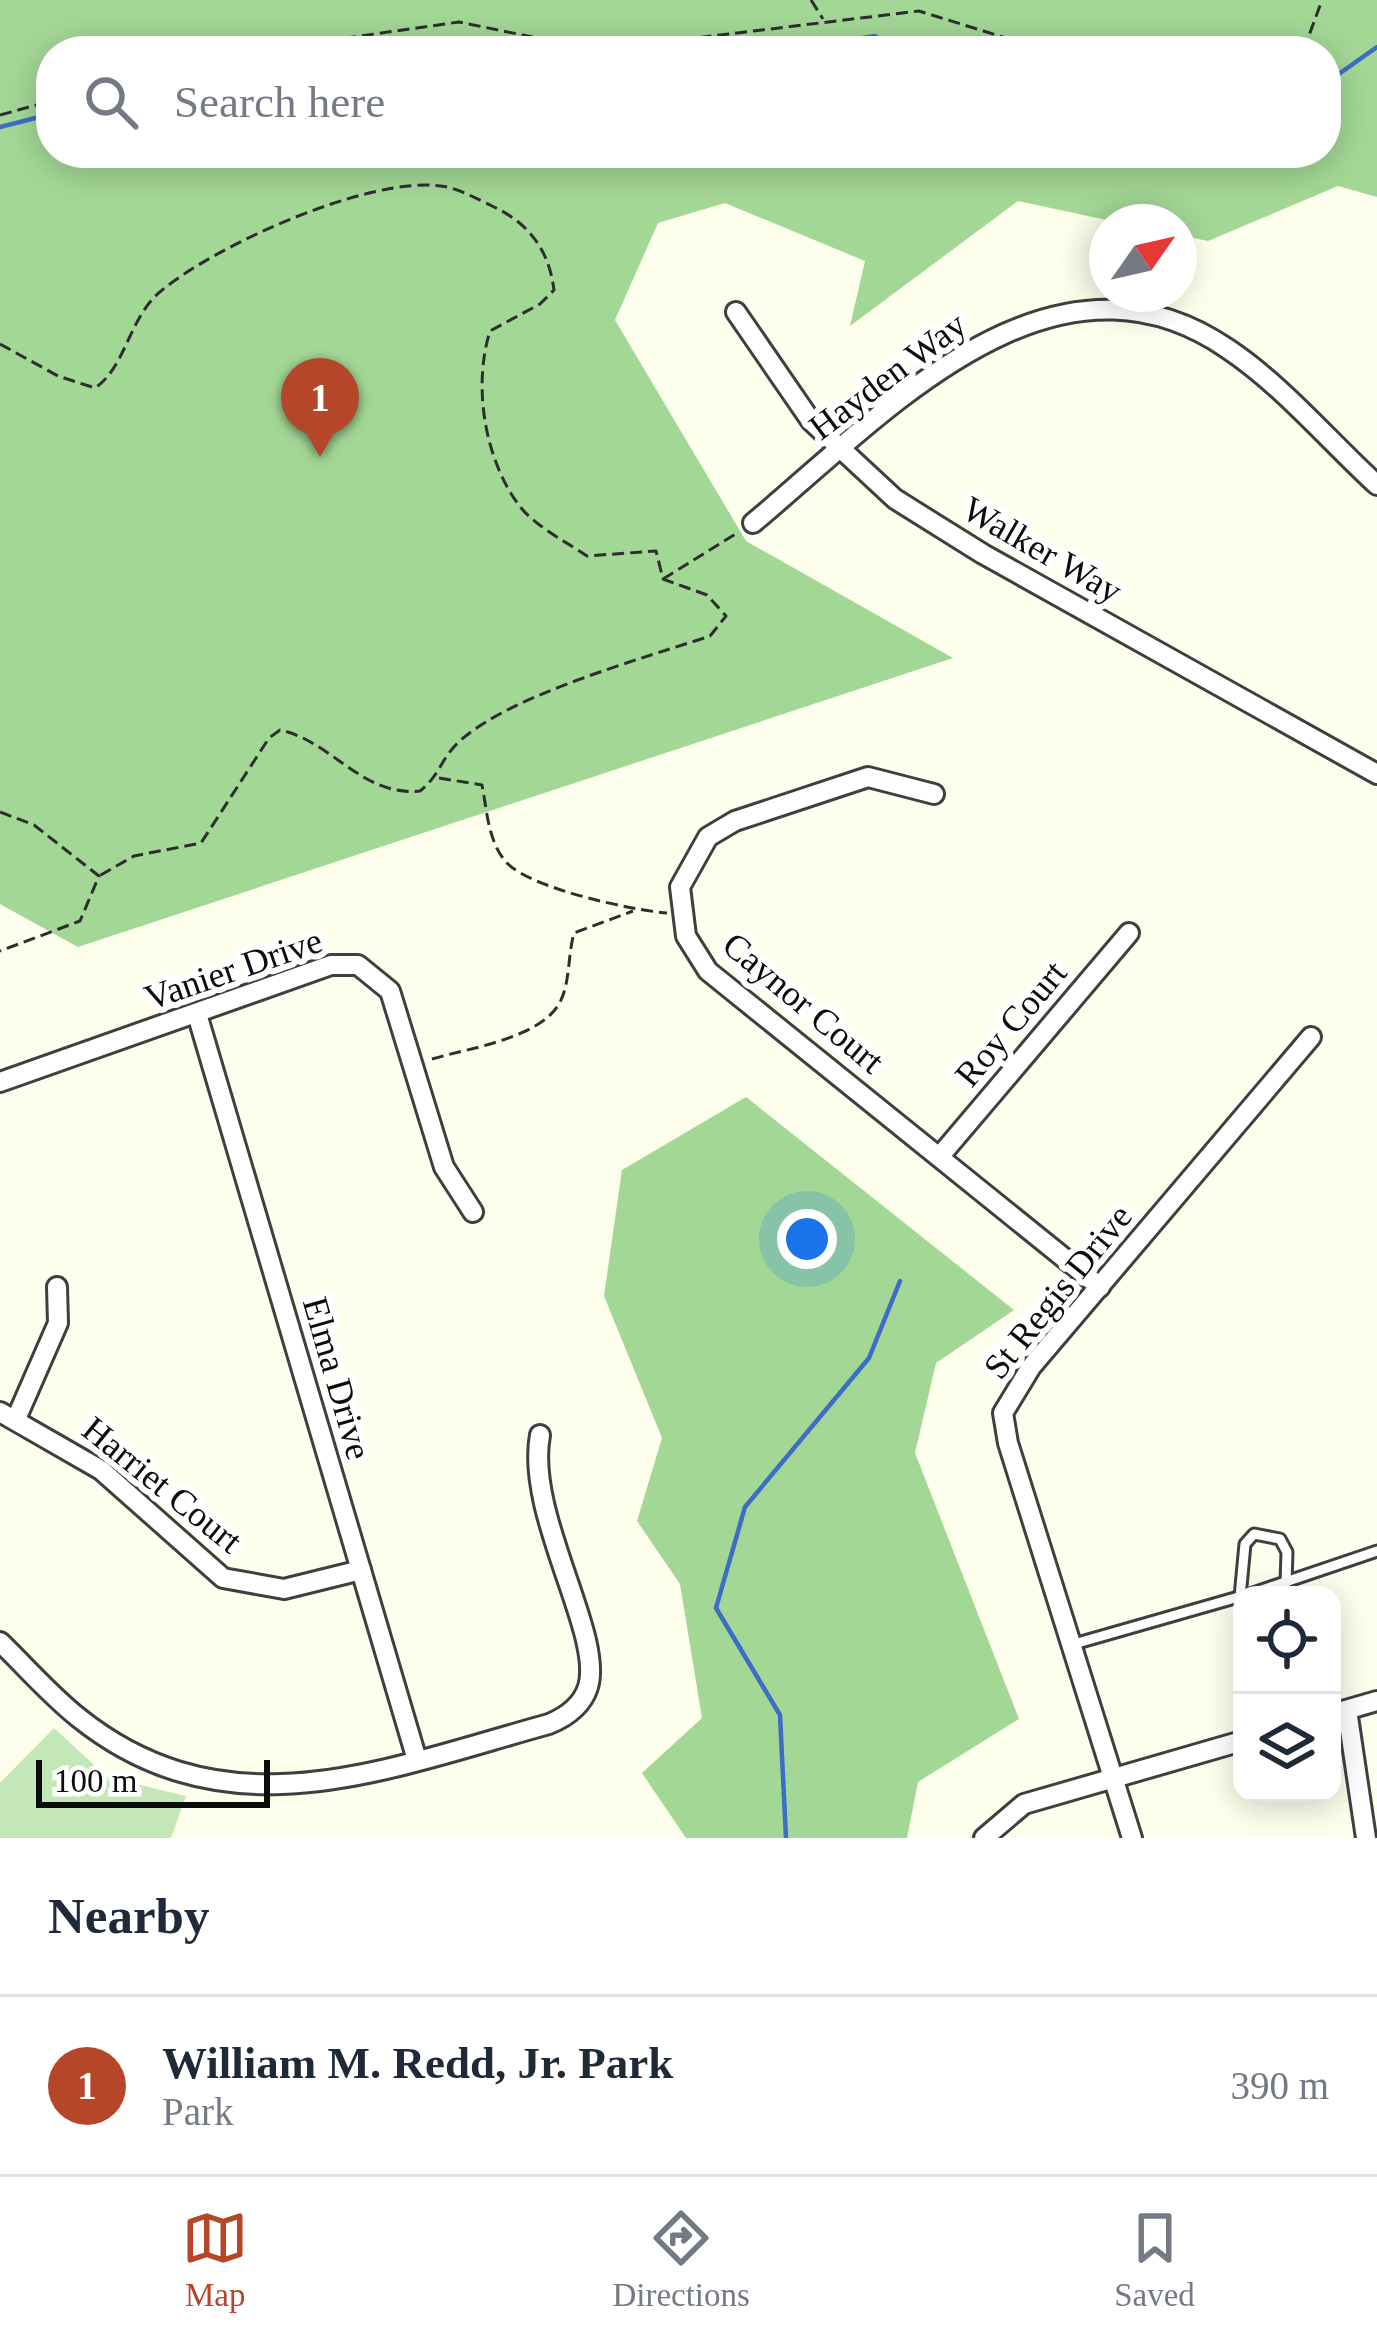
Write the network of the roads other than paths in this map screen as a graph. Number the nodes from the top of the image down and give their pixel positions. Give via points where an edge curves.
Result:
1 (736, 312) dead end
2 (839, 452) junction
3 (1377, 485) edge
4 (753, 523) road end
5 (1377, 774) edge
6 (934, 794) dead end
7 (1130, 933) dead end
8 (197, 1014) junction
9 (1311, 1037) dead end
10 (0, 1082) edge
11 (940, 1156) junction
12 (472, 1212) dead end
13 (57, 1287) dead end
14 (1100, 1287) junction
15 (8, 1415) edge
16 (540, 1435) dead end
17 (1377, 1551) edge
18 (361, 1570) junction
19 (1286, 1583) junction
20 (1243, 1586) edge
21 (1276, 1586) edge
22 (1233, 1599) edge
23 (0, 1642) edge
24 (1074, 1644) junction
25 (1377, 1701) edge
26 (1341, 1711) edge
27 (1341, 1721) edge
28 (1233, 1744) edge
29 (417, 1760) junction
30 (1114, 1780) junction
31 (984, 1838) edge
32 (1132, 1838) edge
33 (1366, 1838) edge

1 - 2 street, Walker Way
2 - 3 street, Hayden Way via 992,336 1027,320 1103,311 1148,316 1228,349
2 - 4 street, Hayden Way
2 - 5 street, Walker Way via 983,554
6 - 11 street, Caynor Court via 868,777 734,821 708,837 680,887 694,954 708,970
7 - 11 street, Roy Court
8 - 10 street, Vanier Drive
8 - 12 street, Vanier Drive via 331,965 358,965 390,992 444,1167
8 - 18 street, Elma Drive
9 - 14 street, St Regis Drive
11 - 14 street, Caynor Court
13 - 15 street via 58,1323
14 - 24 street, St Regis Drive via 1030,1367 1003,1413
15 - 18 street, Harriet Court via 101,1470 224,1577 284,1588
16 - 29 street via 536,1483 589,1660 588,1686 559,1720
17 - 19 lane
18 - 29 street, Elma Drive
19 - 20 lane via 1280,1539 1254,1534 1245,1544
19 - 21 lane
22 - 24 lane
23 - 29 street via 98,1732 187,1773 315,1786
24 - 30 street, St Regis Drive
25 - 26 street
27 - 33 street
28 - 30 street
30 - 31 street via 1024,1804
30 - 32 street, St Regis Drive

